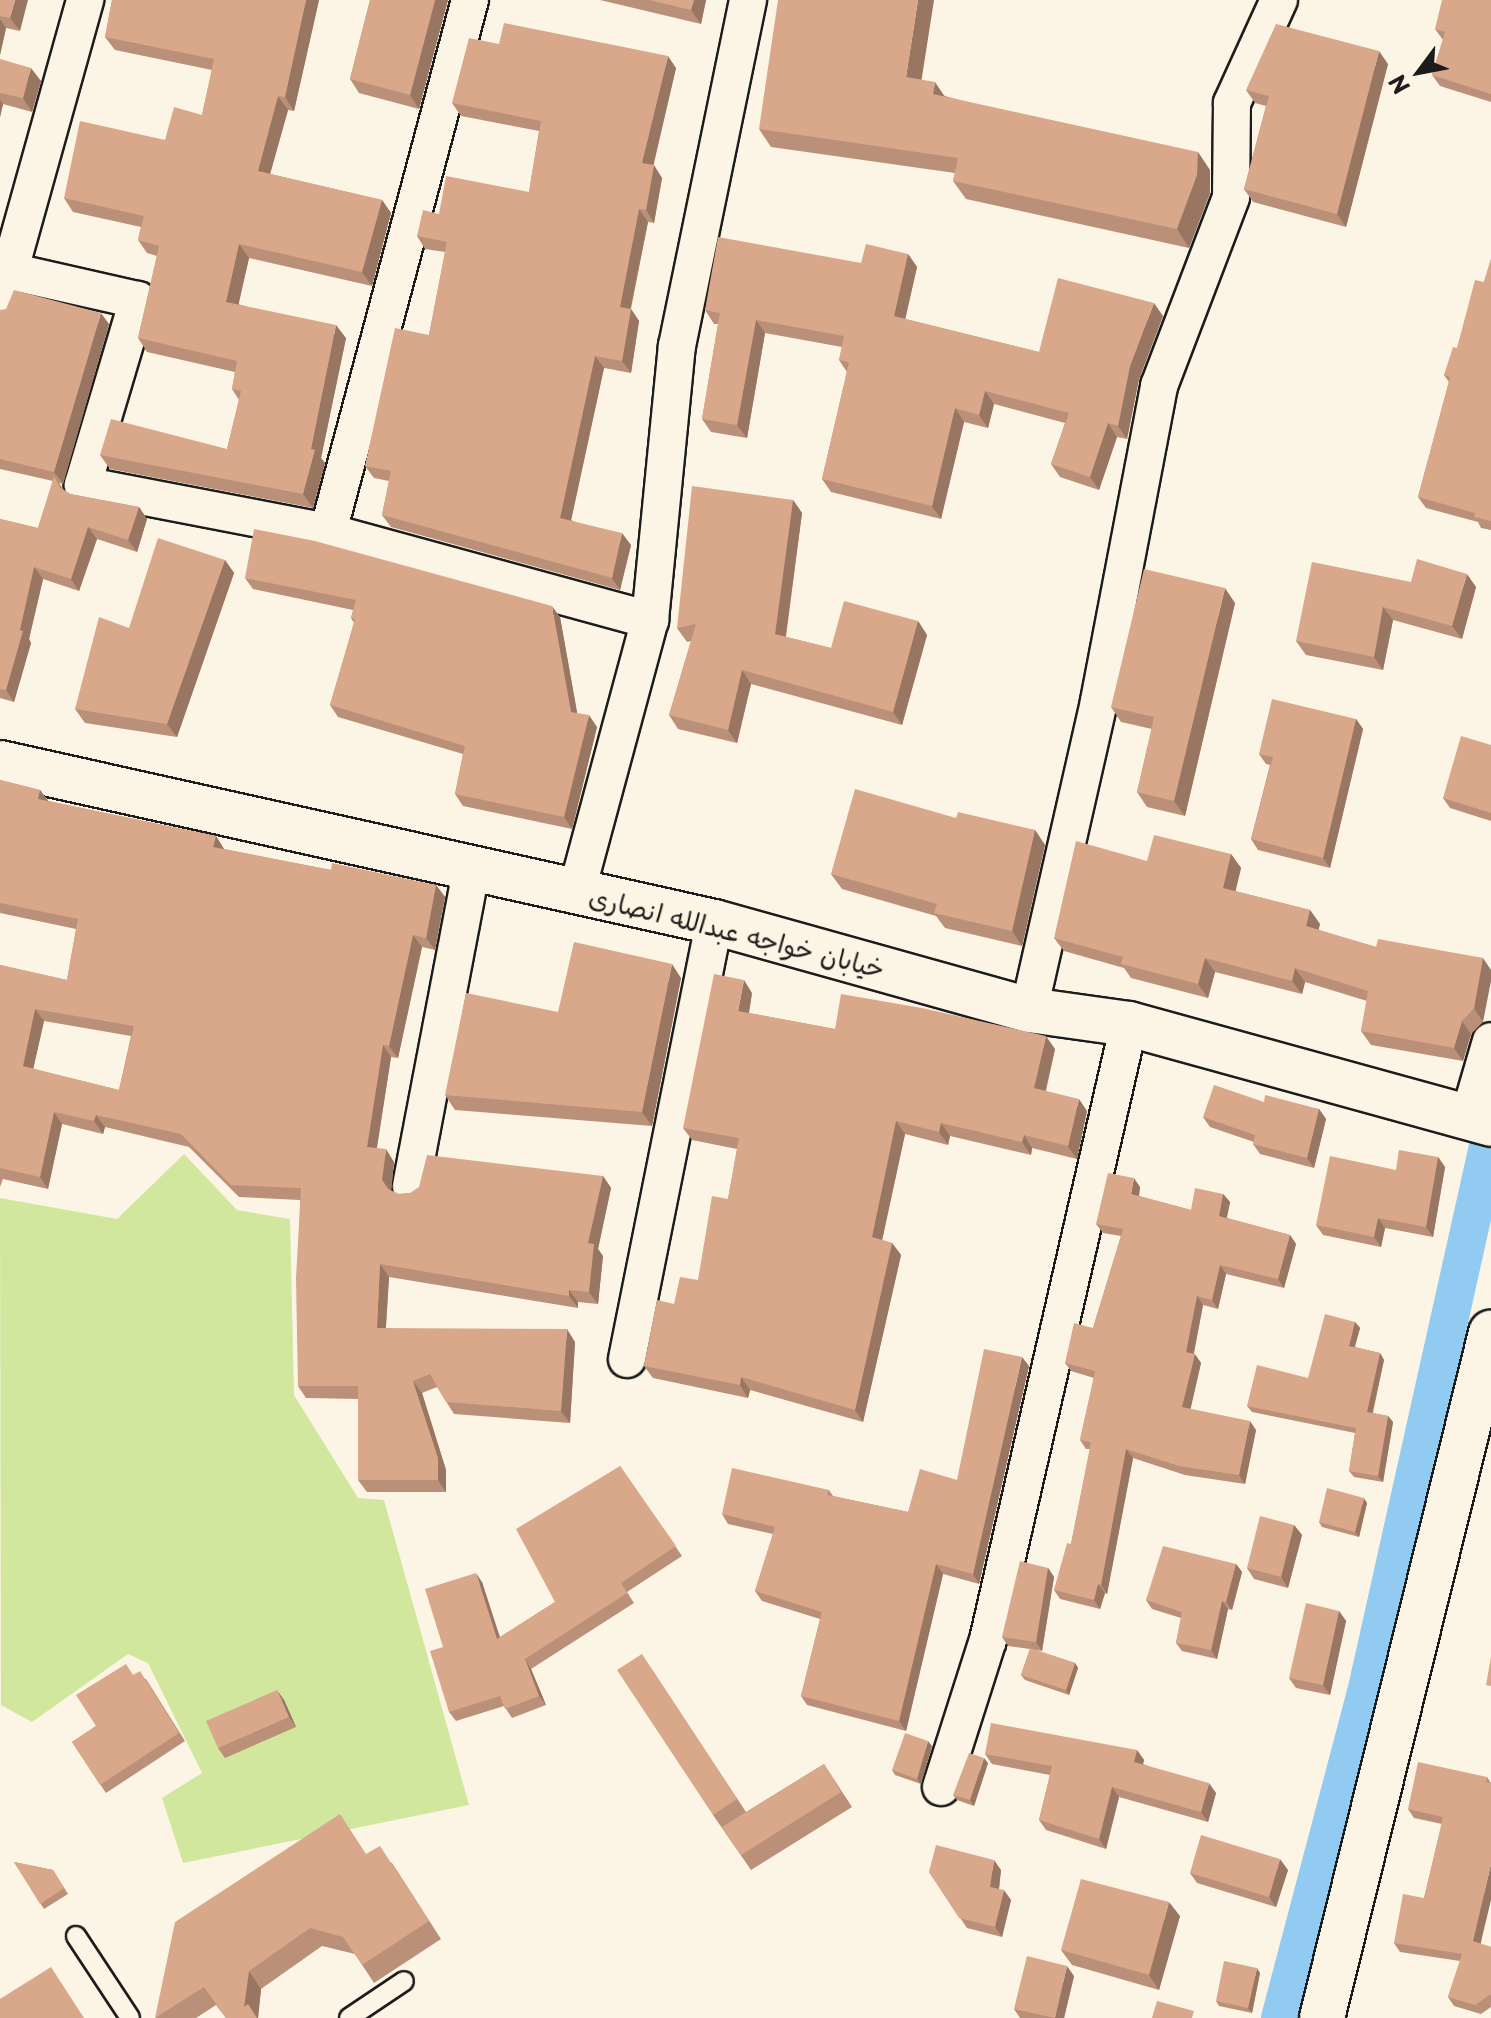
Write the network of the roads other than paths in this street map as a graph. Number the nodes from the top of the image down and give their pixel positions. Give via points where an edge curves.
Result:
1 (85, 0) edge
2 (470, 0) edge
3 (748, 0) edge
4 (1279, 0) edge
5 (3, 281) edge
6 (328, 532) junction
7 (650, 620) junction
8 (0, 763) edge
9 (472, 866) junction
10 (577, 890) junction
11 (714, 922) junction
12 (1029, 1010) junction
13 (1129, 1024) junction
14 (1491, 1041) edge
15 (1480, 1122) edge
16 (411, 1186) dead end
17 (1491, 1333) edge
18 (627, 1359) dead end
19 (941, 1787) dead end
20 (76, 1936) dead end
21 (404, 1981) dead end
22 (130, 2018) edge
23 (349, 2018) edge
24 (1322, 2018) edge

1 - 5 street
2 - 6 street
3 - 7 street via 677,346
4 - 12 street via 1232,103 1231,197 1159,386 1099,701
5 - 6 street via 138,300 83,485
6 - 7 street
7 - 10 street
8 - 9 street, خیابان خواجه عبدالله انصاری
9 - 10 street, خیابان خواجه عبدالله انصاری
9 - 16 street
10 - 11 street, خیابان خواجه عبدالله انصاری
11 - 12 street, خیابان خواجه عبدالله انصاری
11 - 18 street
12 - 13 street, خیابان خواجه عبدالله انصاری
13 - 15 street, خیابان خواجه عبدالله انصاری
13 - 19 street via 988,1640
14 - 15 street
17 - 24 street
20 - 22 lane
21 - 23 lane

